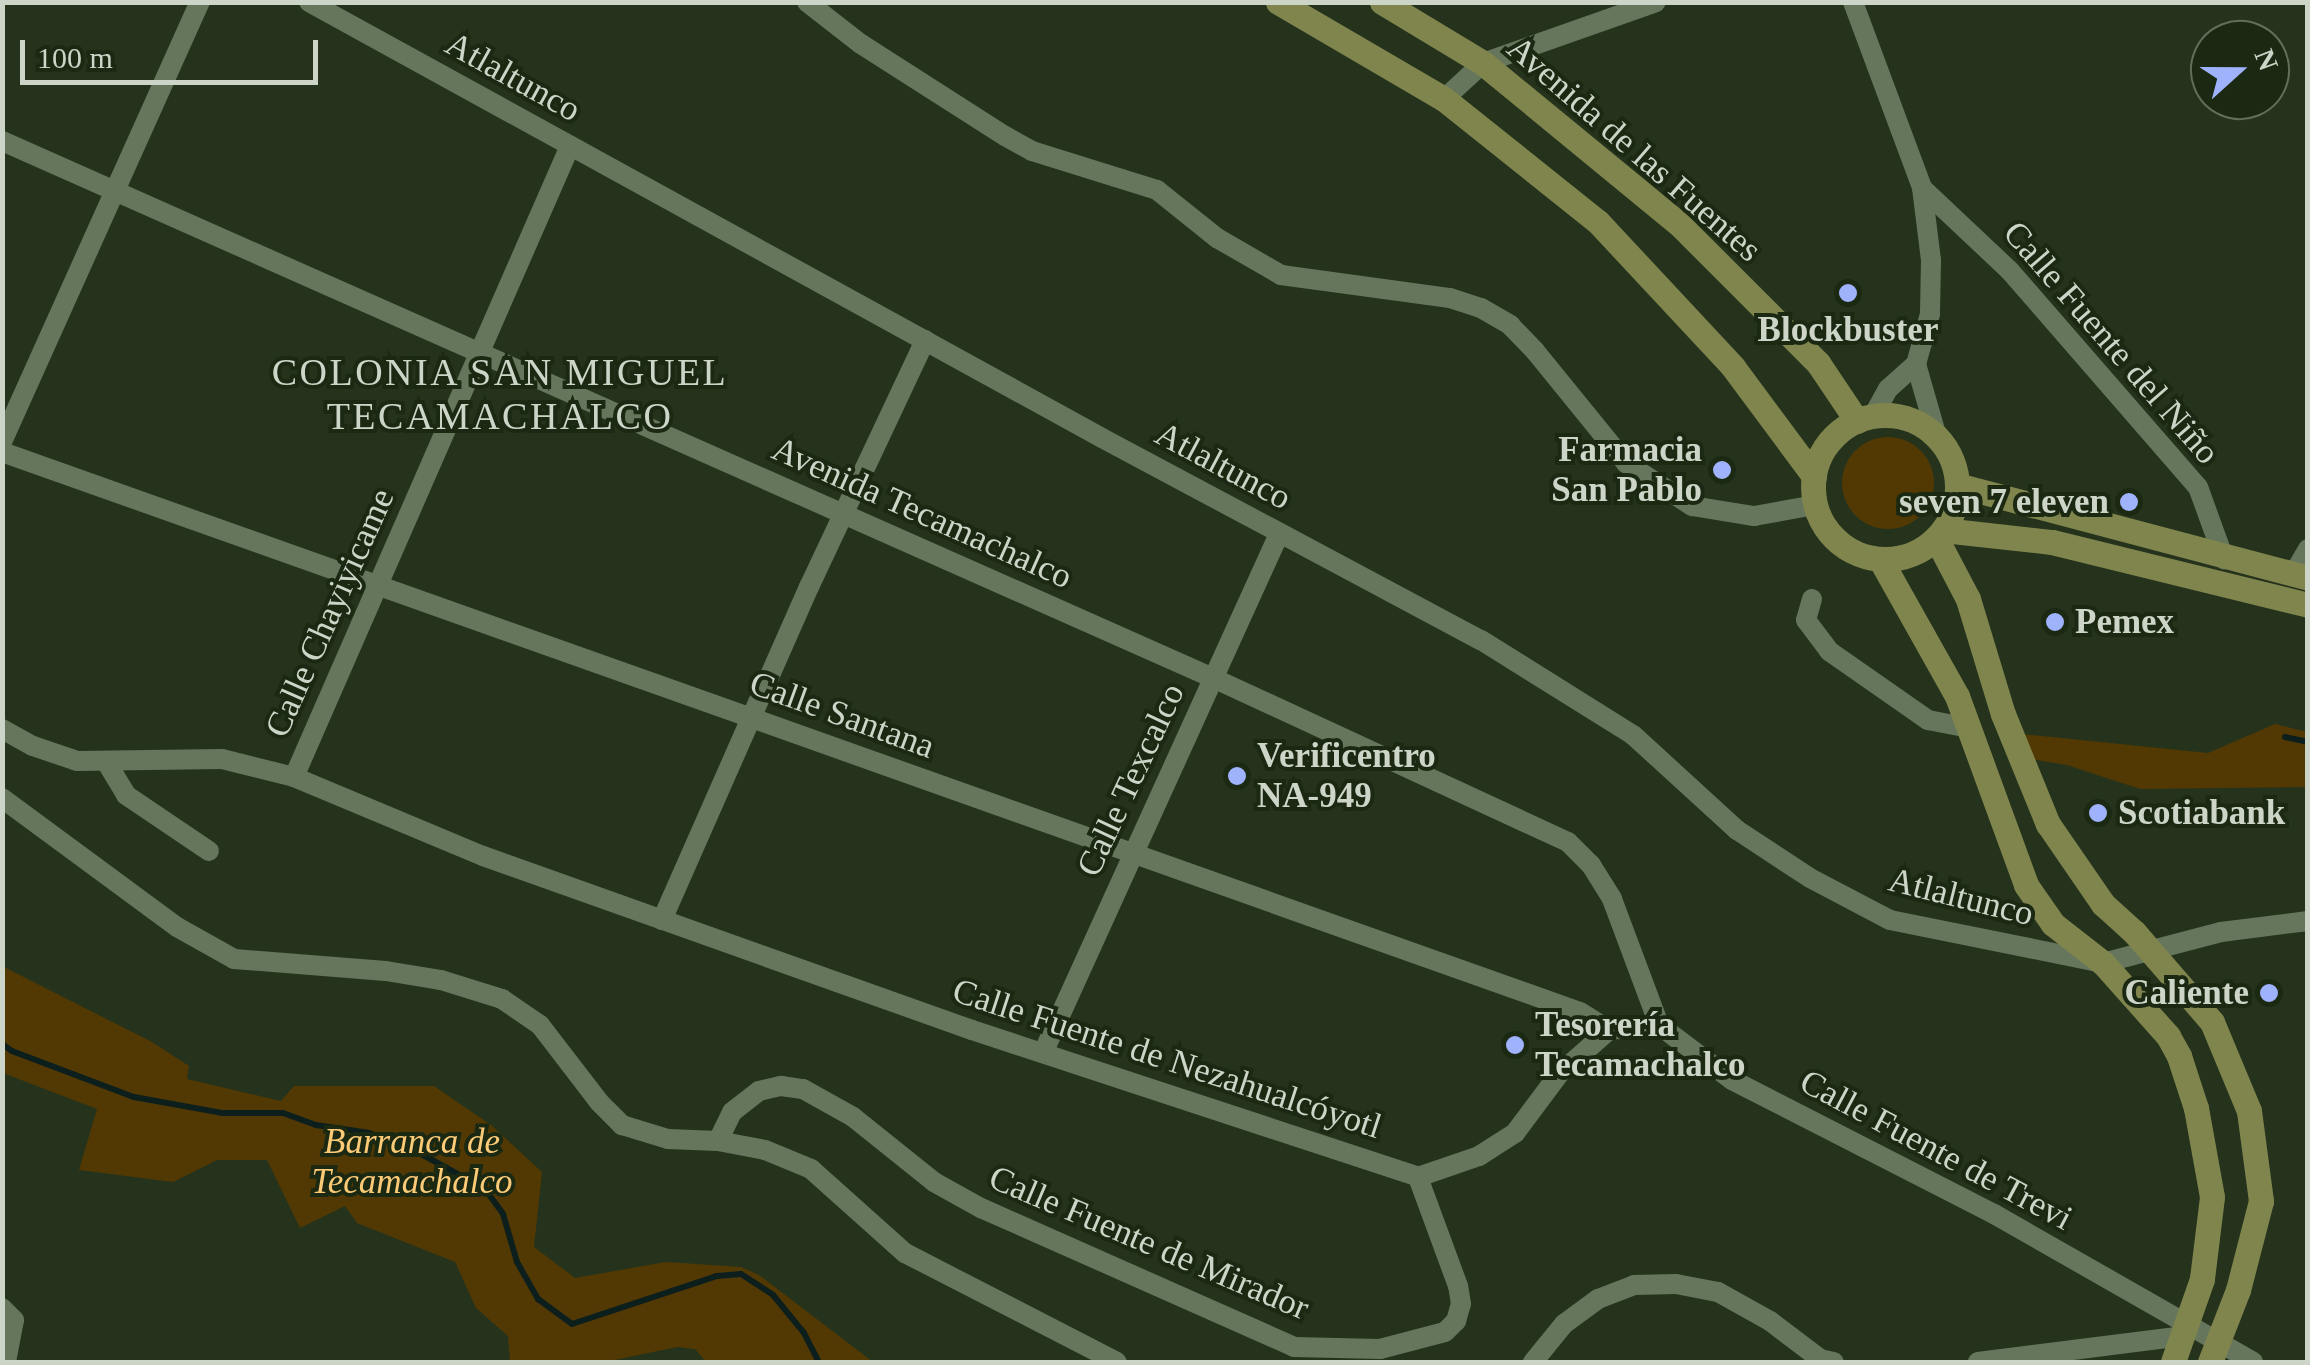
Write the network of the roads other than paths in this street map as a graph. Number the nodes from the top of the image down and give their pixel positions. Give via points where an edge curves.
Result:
1 (200, 2) edge
2 (309, 2) edge
3 (807, 2) edge
4 (1278, 2) edge
5 (1382, 2) edge
6 (1656, 2) edge
7 (1853, 2) edge
8 (1483, 63) junction
9 (1444, 100) junction
10 (2, 141) edge
11 (570, 146) junction
12 (1922, 188) junction
13 (114, 192) junction
14 (925, 340) junction
15 (479, 354) junction
16 (1916, 364) junction
17 (1865, 418) junction
18 (1937, 438) junction
19 (2, 442) edge
20 (2, 452) edge
21 (1814, 476) junction
22 (1957, 486) junction
23 (1815, 505) junction
24 (842, 513) junction
25 (1279, 534) junction
26 (1940, 534) junction
27 (2308, 549) edge
28 (1880, 559) junction
29 (2224, 559) junction
30 (2300, 577) edge
31 (379, 586) junction
32 (1812, 599) dead end
33 (2308, 604) edge
34 (1213, 678) junction
35 (753, 718) junction
36 (1968, 728) junction
37 (2, 730) edge
38 (107, 763) junction
39 (294, 777) junction
40 (2, 798) edge
41 (209, 851) dead end
42 (1133, 852) junction
43 (662, 920) junction
44 (2308, 922) edge
45 (2153, 953) junction
46 (2103, 963) junction
47 (2138, 1003) junction
48 (1658, 1025) junction
49 (1609, 1030) junction
50 (1043, 1053) junction
51 (718, 1141) junction
52 (1418, 1177) junction
53 (2, 1308) edge
54 (2176, 1349) edge
55 (2213, 1353) edge
56 (6, 1362) edge
57 (1117, 1362) edge
58 (1532, 1362) edge
59 (1834, 1362) edge
60 (1978, 1362) edge
61 (2253, 1362) edge

1 - 13 street
2 - 11 street, Atlaltunco
3 - 23 street via 1005,136 1032,151 1156,190 1217,238 1281,275 1482,308 1535,350 1626,463 1692,506 1754,516
4 - 9 main road
5 - 8 main road, Avenida de las Fuentes
6 - 8 street
7 - 12 street
8 - 9 street
8 - 17 main road, Avenida de las Fuentes via 1679,224
9 - 21 main road via 1598,222 1733,367
10 - 13 street, Avenida Tecamachalco
11 - 14 street, Atlaltunco
11 - 15 street, Calle Chayiyicame
12 - 16 street via 1930,314
12 - 29 street, Calle Fuente del Niño via 2010,271 2198,487
13 - 15 street, Avenida Tecamachalco
13 - 19 street
14 - 24 street
14 - 25 street, Atlaltunco
15 - 24 street, Avenida Tecamachalco
15 - 31 street, Calle Chayiyicame
16 - 17 street
16 - 18 street
17 - 18 main road via 1896,416
17 - 21 main road via 1824,448
18 - 22 main road
20 - 31 street, Calle Santana
21 - 23 main road
22 - 26 main road
22 - 29 main road
23 - 28 main road via 1846,548
24 - 34 street, Avenida Tecamachalco
24 - 35 street
25 - 34 street, Calle Texcalco
25 - 46 street, Atlaltunco via 1481,640 1633,735 1737,830 1890,920
26 - 28 main road via 1910,555
26 - 33 main road via 2052,542
26 - 45 main road via 2048,824 2103,904
27 - 30 street
28 - 36 main road
29 - 30 main road
31 - 35 street, Calle Santana
31 - 39 street, Calle Chayiyicame
32 - 36 street via 1806,620 1830,650 1928,720
34 - 42 street, Calle Texcalco
34 - 48 street, Avenida Tecamachalco via 1568,842 1612,898
35 - 42 street, Calle Santana
35 - 43 street
36 - 46 main road via 2026,885 2053,924
37 - 38 street via 60,757
38 - 39 street via 222,759
38 - 41 street via 126,796
39 - 43 street, Calle Fuente de Nezahualcóyotl via 483,856
40 - 51 street via 176,927 234,960 386,971 502,999 540,1025 622,1124 668,1139
42 - 49 street, Calle Santana via 1580,1012
42 - 50 street, Calle Texcalco
43 - 50 street, Calle Fuente de Nezahualcóyotl
44 - 45 street via 2221,932
45 - 46 street
45 - 47 main road
45 - 55 main road via 2212,1022 2249,1111 2261,1201
46 - 47 main road
47 - 54 main road via 2179,1056 2212,1197 2202,1279
48 - 49 street
48 - 54 street, Calle Fuente de Trevi via 1732,1080 1994,1214
49 - 52 street via 1559,1074 1515,1133 1479,1156
50 - 52 street, Calle Fuente de Nezahualcóyotl
51 - 52 street, Calle Fuente de Mirador via 732,1112 759,1091 804,1089 981,1208 1294,1347 1380,1349 1445,1332 1456,1321 1458,1286
51 - 57 street via 811,1169 905,1253
53 - 56 street via 14,1320
54 - 55 street, Calle Fuente de Trevi
54 - 60 street
55 - 61 street, Calle Fuente de Trevi
58 - 59 street via 1564,1324 1598,1298 1634,1285 1676,1284 1718,1292

